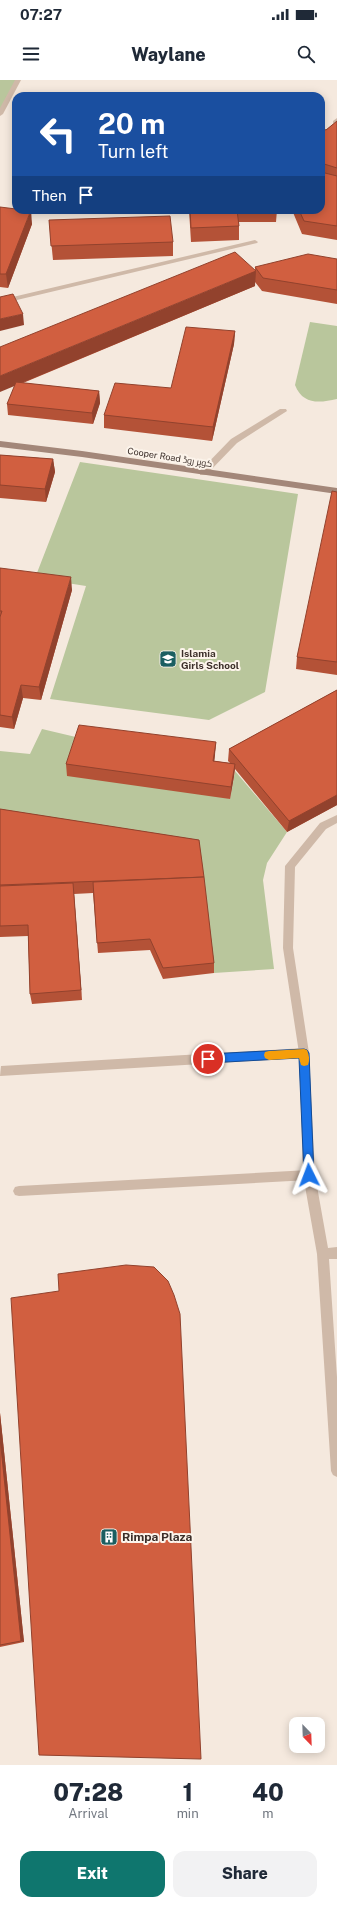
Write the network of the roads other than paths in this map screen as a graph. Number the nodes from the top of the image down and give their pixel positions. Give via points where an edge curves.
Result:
1 (18, 80) edge
2 (0, 114) edge
3 (255, 242) dead end
4 (0, 302) edge
5 (283, 411) dead end
6 (0, 444) edge
7 (203, 473) junction
8 (337, 491) edge
9 (337, 819) edge
10 (304, 1053) junction
11 (1, 1071) dead end
12 (309, 1175) junction
13 (19, 1191) dead end
14 (337, 1253) edge
15 (323, 1254) junction
16 (337, 1471) edge

1 - 2 street
3 - 4 street
5 - 7 street via 234,441
6 - 7 main road, Cooper Road کوپر روڈ
7 - 8 main road, Cooper Road کوپر روڈ
9 - 10 street via 323,826 290,866 288,948
10 - 11 street
10 - 12 street
12 - 13 street
12 - 15 street
14 - 15 street
15 - 16 street

